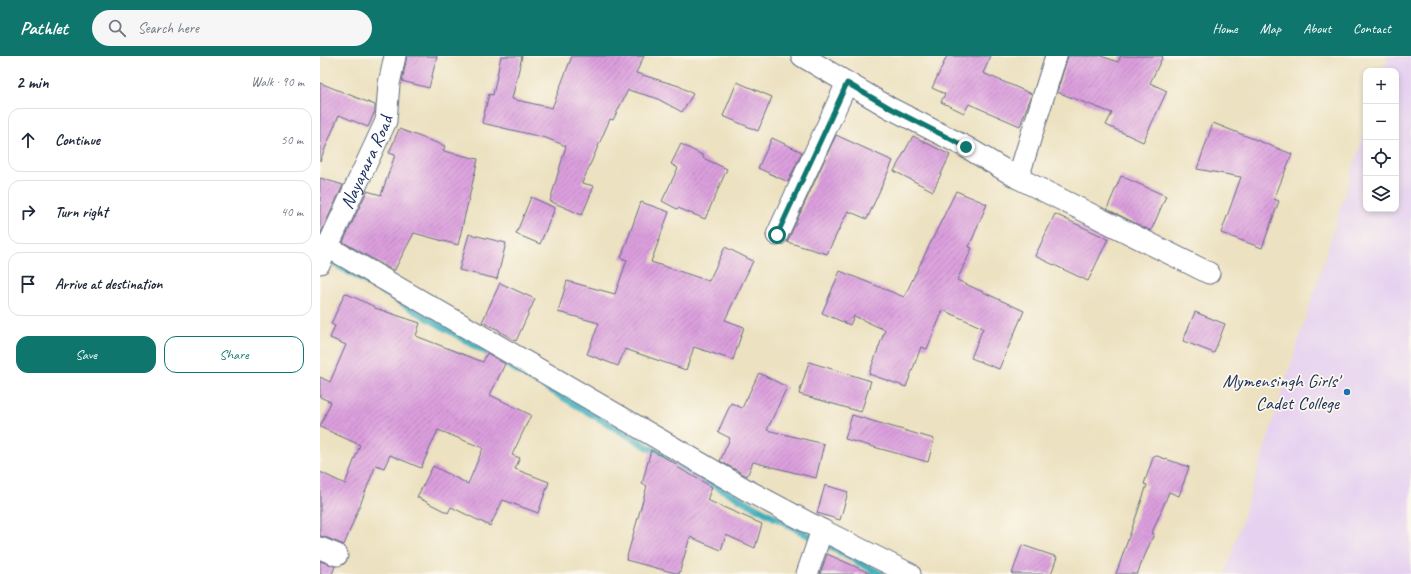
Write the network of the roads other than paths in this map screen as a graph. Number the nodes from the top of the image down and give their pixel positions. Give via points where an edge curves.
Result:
1 (395, 56) edge
2 (802, 56) edge
3 (1056, 56) edge
4 (847, 83) junction
5 (1018, 178) junction
6 (777, 235) dead end
7 (324, 255) edge
8 (1209, 274) dead end
9 (822, 530) junction
10 (807, 574) edge
11 (910, 574) edge

1 - 7 street, Nayapara Road via 389,84 386,121
2 - 4 street
3 - 5 street
4 - 5 street
4 - 6 street
5 - 8 street
7 - 9 street via 745,490
9 - 10 street
9 - 11 street

